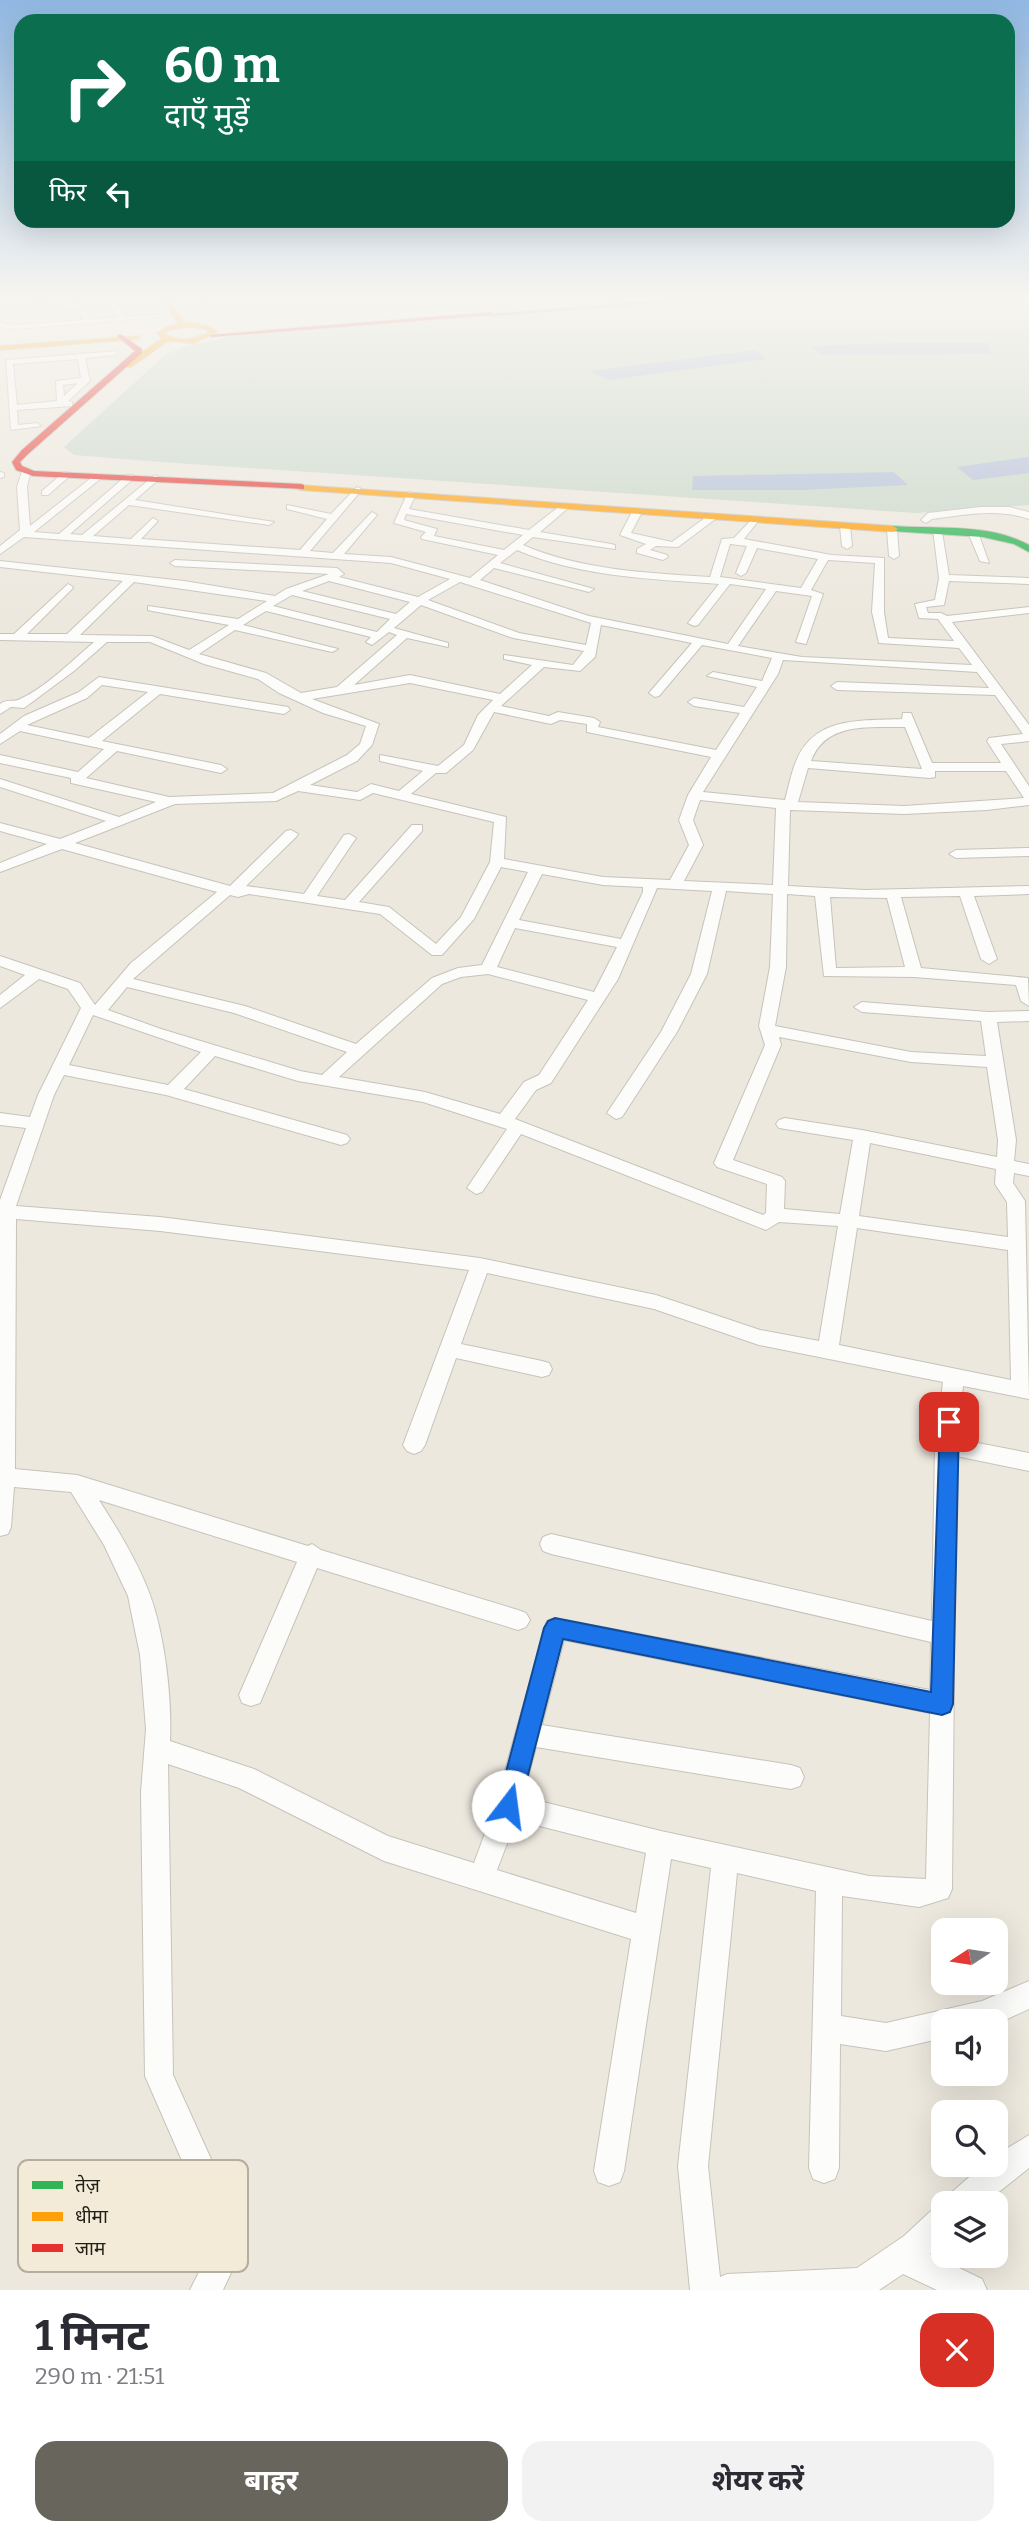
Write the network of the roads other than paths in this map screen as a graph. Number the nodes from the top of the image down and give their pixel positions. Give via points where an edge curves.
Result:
1 (24, 407) edge
2 (75, 407) edge
3 (83, 407) edge
4 (101, 407) edge
5 (13, 408) joint
6 (37, 426) dead end
7 (26, 470) junction
8 (67, 474) junction
9 (99, 476) junction
10 (130, 477) junction
11 (155, 478) junction
12 (350, 487) junction
13 (45, 493) dead end
14 (411, 495) junction
15 (126, 502) junction
16 (290, 507) dead end
17 (564, 507) junction
18 (403, 511) junction
19 (637, 512) junction
20 (372, 515) dead end
21 (1029, 516) edge
22 (713, 517) junction
23 (335, 518) junction
24 (754, 520) junction
25 (926, 520) junction
26 (153, 522) dead end
27 (269, 522) dead end
28 (845, 526) junction
29 (892, 530) junction
30 (534, 533) junction
31 (937, 533) junction
32 (22, 534) junction
33 (974, 535) junction
34 (60, 538) junction
35 (85, 538) junction
36 (1027, 540) edge
37 (737, 541) junction
38 (133, 542) junction
39 (654, 543) junction
40 (753, 544) junction
41 (847, 546) dead end
42 (518, 547) junction
43 (611, 547) dead end
44 (1, 549) edge
45 (303, 554) junction
46 (508, 554) junction
47 (336, 556) junction
48 (825, 556) junction
49 (894, 556) dead end
50 (358, 557) junction
51 (663, 557) dead end
52 (985, 561) dead end
53 (175, 563) dead end
54 (0, 564) edge
55 (494, 565) junction
56 (344, 572) junction
57 (741, 573) dead end
58 (329, 578) junction
59 (459, 578) junction
60 (944, 578) junction
61 (131, 579) junction
62 (714, 580) junction
63 (472, 581) junction
64 (727, 581) junction
65 (1029, 581) edge
66 (68, 587) dead end
67 (772, 587) junction
68 (589, 589) dead end
69 (290, 591) junction
70 (804, 592) junction
71 (276, 599) junction
72 (420, 601) junction
73 (262, 607) junction
74 (152, 608) dead end
75 (1029, 610) edge
76 (399, 618) junction
77 (597, 620) junction
78 (943, 620) junction
79 (694, 623) dead end
80 (237, 625) junction
81 (384, 632) junction
82 (405, 634) junction
83 (0, 636) edge
84 (16, 638) junction
85 (105, 638) junction
86 (69, 639) junction
87 (700, 641) junction
88 (802, 642) dead end
89 (369, 644) dead end
90 (444, 645) dead end
91 (965, 645) junction
92 (731, 648) junction
93 (332, 649) dead end
94 (590, 649) junction
95 (190, 655) junction
96 (779, 656) junction
97 (508, 657) dead end
98 (541, 663) junction
99 (983, 669) junction
100 (713, 676) dead end
101 (765, 685) junction
102 (836, 686) dead end
103 (342, 689) junction
104 (158, 690) junction
105 (999, 692) junction
106 (655, 693) dead end
107 (301, 697) junction
108 (694, 702) dead end
109 (496, 703) junction
110 (2, 706) edge
111 (284, 710) dead end
112 (748, 711) junction
113 (23, 723) junction
114 (1029, 735) edge
115 (0, 740) edge
116 (91, 743) junction
117 (113, 748) junction
118 (720, 755) junction
119 (385, 758) dead end
120 (0, 759) edge
121 (801, 764) junction
122 (1010, 766) junction
123 (929, 767) junction
124 (221, 769) dead end
125 (433, 769) junction
126 (80, 776) junction
127 (0, 783) edge
128 (299, 787) junction
129 (403, 794) junction
130 (695, 795) junction
131 (1029, 799) edge
132 (170, 801) junction
133 (786, 806) junction
134 (119, 821) junction
135 (0, 827) edge
136 (417, 828) dead end
137 (291, 834) dead end
138 (349, 838) dead end
139 (60, 844) junction
140 (1029, 852) edge
141 (956, 855) dead end
142 (497, 862) junction
143 (0, 868) edge
144 (537, 869) junction
145 (650, 884) junction
146 (674, 885) junction
147 (720, 887) junction
148 (782, 890) junction
149 (1029, 890) edge
150 (231, 891) junction
151 (822, 892) junction
152 (966, 892) junction
153 (892, 893) junction
154 (308, 899) junction
155 (348, 905) junction
156 (511, 923) junction
157 (626, 944) junction
158 (989, 959) dead end
159 (0, 961) edge
160 (488, 969) junction
161 (914, 972) junction
162 (37, 973) junction
163 (125, 982) junction
164 (598, 998) junction
165 (1029, 1001) edge
166 (0, 1003) edge
167 (863, 1007) dead end
168 (93, 1009) junction
169 (1029, 1016) edge
170 (988, 1017) junction
171 (768, 1030) junction
172 (212, 1050) junction
173 (359, 1051) junction
174 (996, 1062) junction
175 (59, 1069) junction
176 (326, 1080) junction
177 (172, 1091) junction
178 (616, 1113) dead end
179 (0, 1119) edge
180 (36, 1122) junction
181 (511, 1123) junction
182 (785, 1124) dead end
183 (862, 1136) junction
184 (341, 1139) dead end
185 (1005, 1165) junction
186 (1029, 1170) edge
187 (476, 1188) dead end
188 (7, 1212) junction
189 (775, 1216) junction
190 (851, 1221) junction
191 (1017, 1245) junction
192 (480, 1265) junction
193 (1024, 1327) edge
194 (450, 1349) junction
195 (828, 1350) junction
196 (542, 1369) dead end
197 (954, 1376) junction
198 (1026, 1390) edge
199 (414, 1445) dead end
200 (946, 1445) junction
201 (1029, 1462) edge
202 (4, 1477) junction
203 (77, 1484) junction
204 (0, 1527) edge
205 (551, 1544) dead end
206 (312, 1554) junction
207 (518, 1620) dead end
208 (943, 1634) junction
209 (251, 1695) dead end
210 (942, 1704) junction
211 (527, 1734) junction
212 (157, 1748) junction
213 (791, 1777) dead end
214 (508, 1806) junction
215 (661, 1844) junction
216 (725, 1858) junction
217 (481, 1879) junction
218 (830, 1880) junction
219 (646, 1930) junction
220 (1029, 1995) edge
221 (997, 2009) edge
222 (931, 2027) edge
223 (827, 2028) junction
224 (1029, 2150) edge
225 (197, 2160) edge
226 (824, 2168) dead end
227 (609, 2171) dead end
228 (976, 2191) edge
229 (931, 2231) edge
230 (901, 2257) junction
231 (216, 2272) edge
232 (206, 2290) edge
233 (706, 2290) edge
234 (727, 2290) edge
235 (971, 2290) edge

1 - 5 street
2 - 7 street via 16,462
3 - 12 street via 46,440 39,458 54,463
4 - 25 street via 52,454
5 - 6 street via 14,428
7 - 8 street
7 - 32 street
8 - 9 street
8 - 13 street
9 - 10 street
9 - 32 street
10 - 11 street
10 - 34 street
11 - 12 street
11 - 15 street
12 - 14 street
12 - 23 street
12 - 36 street via 916,523
14 - 17 street
14 - 18 street
15 - 27 street
15 - 35 street
16 - 23 street
17 - 19 street
17 - 30 street
18 - 30 street
18 - 46 street via 398,521 433,531 426,537
19 - 22 street
19 - 39 street via 625,535
20 - 47 street
21 - 25 street via 1017,510 996,510 928,516
22 - 24 street
22 - 39 street via 674,545
23 - 45 street
24 - 28 street
24 - 37 street
25 - 36 street
26 - 38 street
28 - 29 street
28 - 41 street
29 - 31 street
29 - 49 street
30 - 42 street
30 - 43 street
31 - 33 street
31 - 60 street
32 - 34 street
32 - 44 street
33 - 36 street
33 - 52 street
34 - 35 street
35 - 38 street
37 - 40 street
37 - 62 street via 726,541
38 - 45 street
39 - 51 street via 641,551
40 - 48 street
40 - 57 street
42 - 46 street
42 - 62 street via 544,558 635,575
45 - 47 street
46 - 55 street
47 - 50 street
48 - 70 street
48 - 91 street via 880,560 878,612 883,640
50 - 56 street
50 - 59 street via 391,560
53 - 56 street
54 - 61 street
55 - 63 street
55 - 68 street
56 - 58 street
58 - 69 street
58 - 72 street
59 - 63 street
59 - 72 street
60 - 65 street
60 - 78 street via 940,603 920,604 923,615
61 - 71 street
61 - 86 street
62 - 64 street
63 - 77 street
64 - 67 street
64 - 79 street
66 - 84 street
67 - 70 street
67 - 92 street
69 - 71 street
69 - 76 street
70 - 88 street via 818,594
71 - 73 street
72 - 76 street
72 - 94 street via 517,636
73 - 80 street
73 - 81 street
74 - 80 street
75 - 78 street
76 - 81 street
77 - 87 street
77 - 94 street
78 - 91 street
80 - 93 street
80 - 95 street
81 - 82 street
81 - 89 street
82 - 90 street
82 - 103 street
83 - 84 street
84 - 86 street
85 - 86 street
85 - 95 street via 152,639
85 - 110 street via 20,705
87 - 92 street
87 - 106 street
91 - 99 street
92 - 96 street
94 - 98 street via 589,657 576,669
95 - 107 street via 262,676
96 - 99 street via 877,666
96 - 101 street
97 - 98 street
98 - 109 street
99 - 105 street
100 - 101 street
101 - 112 street
102 - 105 street
103 - 107 street
103 - 109 street via 410,679
104 - 111 street
104 - 113 street via 99,681 83,695
104 - 116 street
105 - 114 street
107 - 128 street via 373,724 366,745 352,758
108 - 112 street
109 - 118 street via 551,720 558,716 594,722 591,729
109 - 125 street via 484,715 469,747 441,770
110 - 113 street
112 - 118 street
113 - 115 street
113 - 116 street
114 - 122 street via 993,741
116 - 117 street
117 - 124 street
117 - 126 street
118 - 130 street
119 - 125 street
120 - 126 street
121 - 123 street via 930,774
121 - 123 street via 809,744 836,724 909,719
121 - 133 street
122 - 123 street
122 - 131 street
125 - 129 street
126 - 132 street via 76,780
127 - 134 street
128 - 129 street via 360,796 371,788
128 - 132 street via 260,800
129 - 142 street via 500,820
130 - 133 street
130 - 146 street via 687,820 696,845
131 - 133 street via 971,810 908,813
132 - 134 street
133 - 148 street
134 - 139 street
135 - 139 street
136 - 155 street
137 - 150 street
138 - 154 street
139 - 143 street
139 - 150 street
140 - 141 street
142 - 144 street
142 - 155 street via 467,919 437,952 384,910
144 - 145 street
144 - 156 street
145 - 146 street
145 - 157 street
146 - 147 street
147 - 148 street
147 - 178 street via 699,974 669,1032
148 - 151 street
148 - 171 street via 778,967
149 - 152 street
150 - 154 street
150 - 163 street via 136,966
151 - 153 street
151 - 161 street via 829,972
152 - 153 street
152 - 158 street
153 - 161 street
154 - 155 street
156 - 157 street
156 - 160 street
157 - 164 street
159 - 162 street
160 - 164 street
160 - 173 street via 437,981
161 - 165 street via 1023,981
162 - 166 street
162 - 168 street via 74,986
163 - 168 street
163 - 173 street via 239,1009
164 - 181 street via 545,1079 530,1086
167 - 170 street
168 - 172 street
168 - 175 street
169 - 170 street
170 - 174 street
171 - 174 street via 912,1057
171 - 189 street via 773,1045 723,1163 776,1181
172 - 176 street
172 - 177 street
173 - 176 street
174 - 185 street via 1007,1140
175 - 177 street
175 - 180 street
176 - 181 street via 425,1097
177 - 184 street
179 - 180 street
180 - 188 street
181 - 187 street
181 - 189 street via 766,1223
182 - 183 street
183 - 185 street
183 - 190 street
185 - 186 street
185 - 191 street via 1004,1184 1016,1201
188 - 192 street via 160,1224
188 - 202 street
189 - 190 street
190 - 191 street
190 - 195 street
191 - 193 street
192 - 194 street
192 - 195 street via 656,1302 759,1337
193 - 198 street
194 - 196 street
194 - 199 street
195 - 197 street
197 - 198 street
197 - 200 street
200 - 201 street
200 - 208 street
202 - 203 street
202 - 204 street
203 - 206 street
203 - 212 street via 112,1539 139,1596 152,1655
205 - 208 street
206 - 207 street
206 - 209 street
208 - 210 street
210 - 211 street via 555,1628
210 - 218 street via 939,1889 919,1894
211 - 213 street
211 - 214 street
212 - 217 street via 245,1778 384,1848
212 - 225 street via 159,2076
214 - 215 street
214 - 217 street
215 - 216 street
215 - 219 street
216 - 218 street
216 - 233 street via 693,2166
217 - 219 street
218 - 223 street
219 - 227 street
220 - 221 street
222 - 223 street via 886,2037
223 - 226 street
224 - 228 street
229 - 230 street
230 - 234 street via 862,2283
230 - 235 street
231 - 232 street

